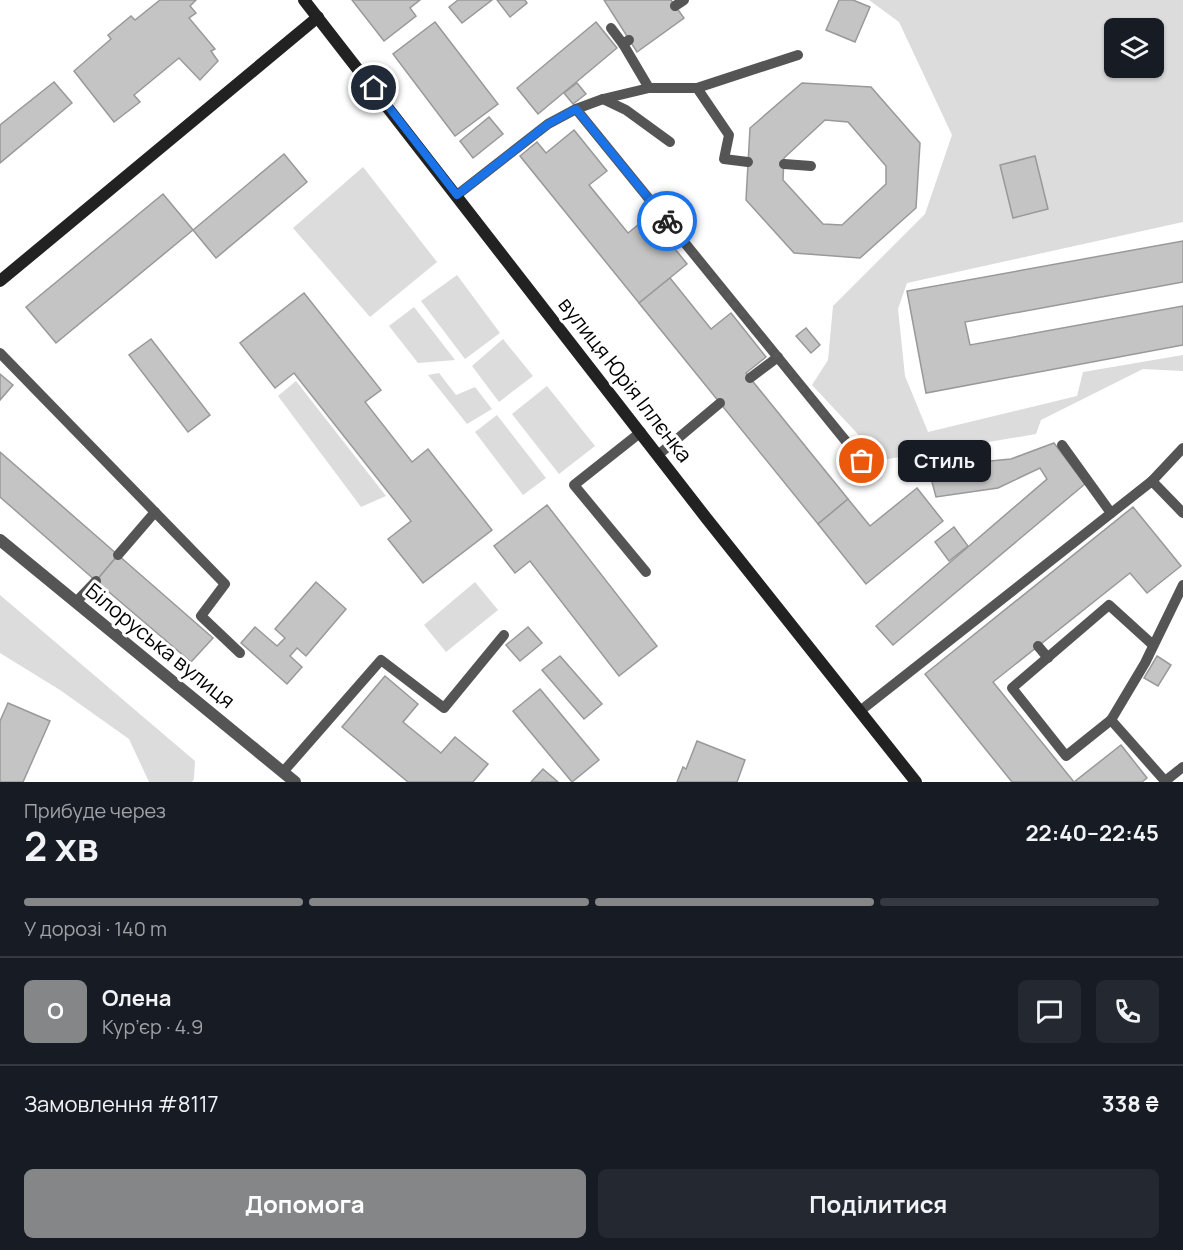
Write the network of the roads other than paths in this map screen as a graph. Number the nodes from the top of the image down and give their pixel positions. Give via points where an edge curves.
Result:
1 (304, 0) edge
2 (318, 17) junction
3 (611, 28) dead end
4 (798, 55) dead end
5 (649, 88) junction
6 (697, 88) junction
7 (603, 99) junction
8 (576, 109) junction
9 (670, 142) dead end
10 (748, 162) dead end
11 (784, 164) dead end
12 (812, 166) dead end
13 (457, 195) junction
14 (0, 281) edge
15 (0, 353) edge
16 (778, 357) junction
17 (750, 378) dead end
18 (720, 403) dead end
19 (641, 432) junction
20 (1062, 445) dead end
21 (1183, 448) edge
22 (658, 455) junction
23 (862, 461) dead end
24 (1152, 481) junction
25 (155, 512) junction
26 (1112, 513) junction
27 (1183, 513) edge
28 (0, 540) edge
29 (118, 555) dead end
30 (646, 573) dead end
31 (96, 581) dead end
32 (1183, 585) edge
33 (76, 602) junction
34 (504, 635) dead end
35 (1153, 645) junction
36 (1038, 646) dead end
37 (240, 653) dead end
38 (1048, 658) junction
39 (860, 711) junction
40 (1111, 720) junction
41 (1183, 767) edge
42 (283, 772) junction
43 (1165, 781) edge
44 (295, 782) edge
45 (916, 782) edge

1 - 2 main road, вулиця Юрія Іллєнка
2 - 13 main road, вулиця Юрія Іллєнка
2 - 14 main road
3 - 5 lane via 626,42
4 - 6 lane
5 - 6 lane
5 - 7 lane
6 - 10 lane via 729,135 724,159
7 - 8 lane
7 - 9 lane via 626,110
8 - 13 lane via 548,124
8 - 16 lane
11 - 12 lane
13 - 19 main road, вулиця Юрія Іллєнка
15 - 25 lane
16 - 17 lane
16 - 23 lane
18 - 22 lane
19 - 22 main road, вулиця Юрія Іллєнка
19 - 30 lane via 574,485
20 - 26 lane
21 - 24 lane
22 - 39 main road, вулиця Юрія Іллєнка
24 - 26 lane
24 - 27 lane
25 - 29 lane
25 - 37 lane via 225,584 201,616
26 - 39 lane via 1004,604
28 - 33 street, Білоруська вулиця
31 - 33 lane
32 - 35 lane
33 - 42 street, Білоруська вулиця
34 - 42 lane via 444,708 381,660
35 - 38 lane via 1109,605
35 - 40 lane
36 - 38 lane
38 - 40 lane via 1012,688 1066,756
39 - 45 main road, вулиця Юрія Іллєнка
40 - 43 lane
41 - 43 lane
42 - 44 street, Білоруська вулиця

